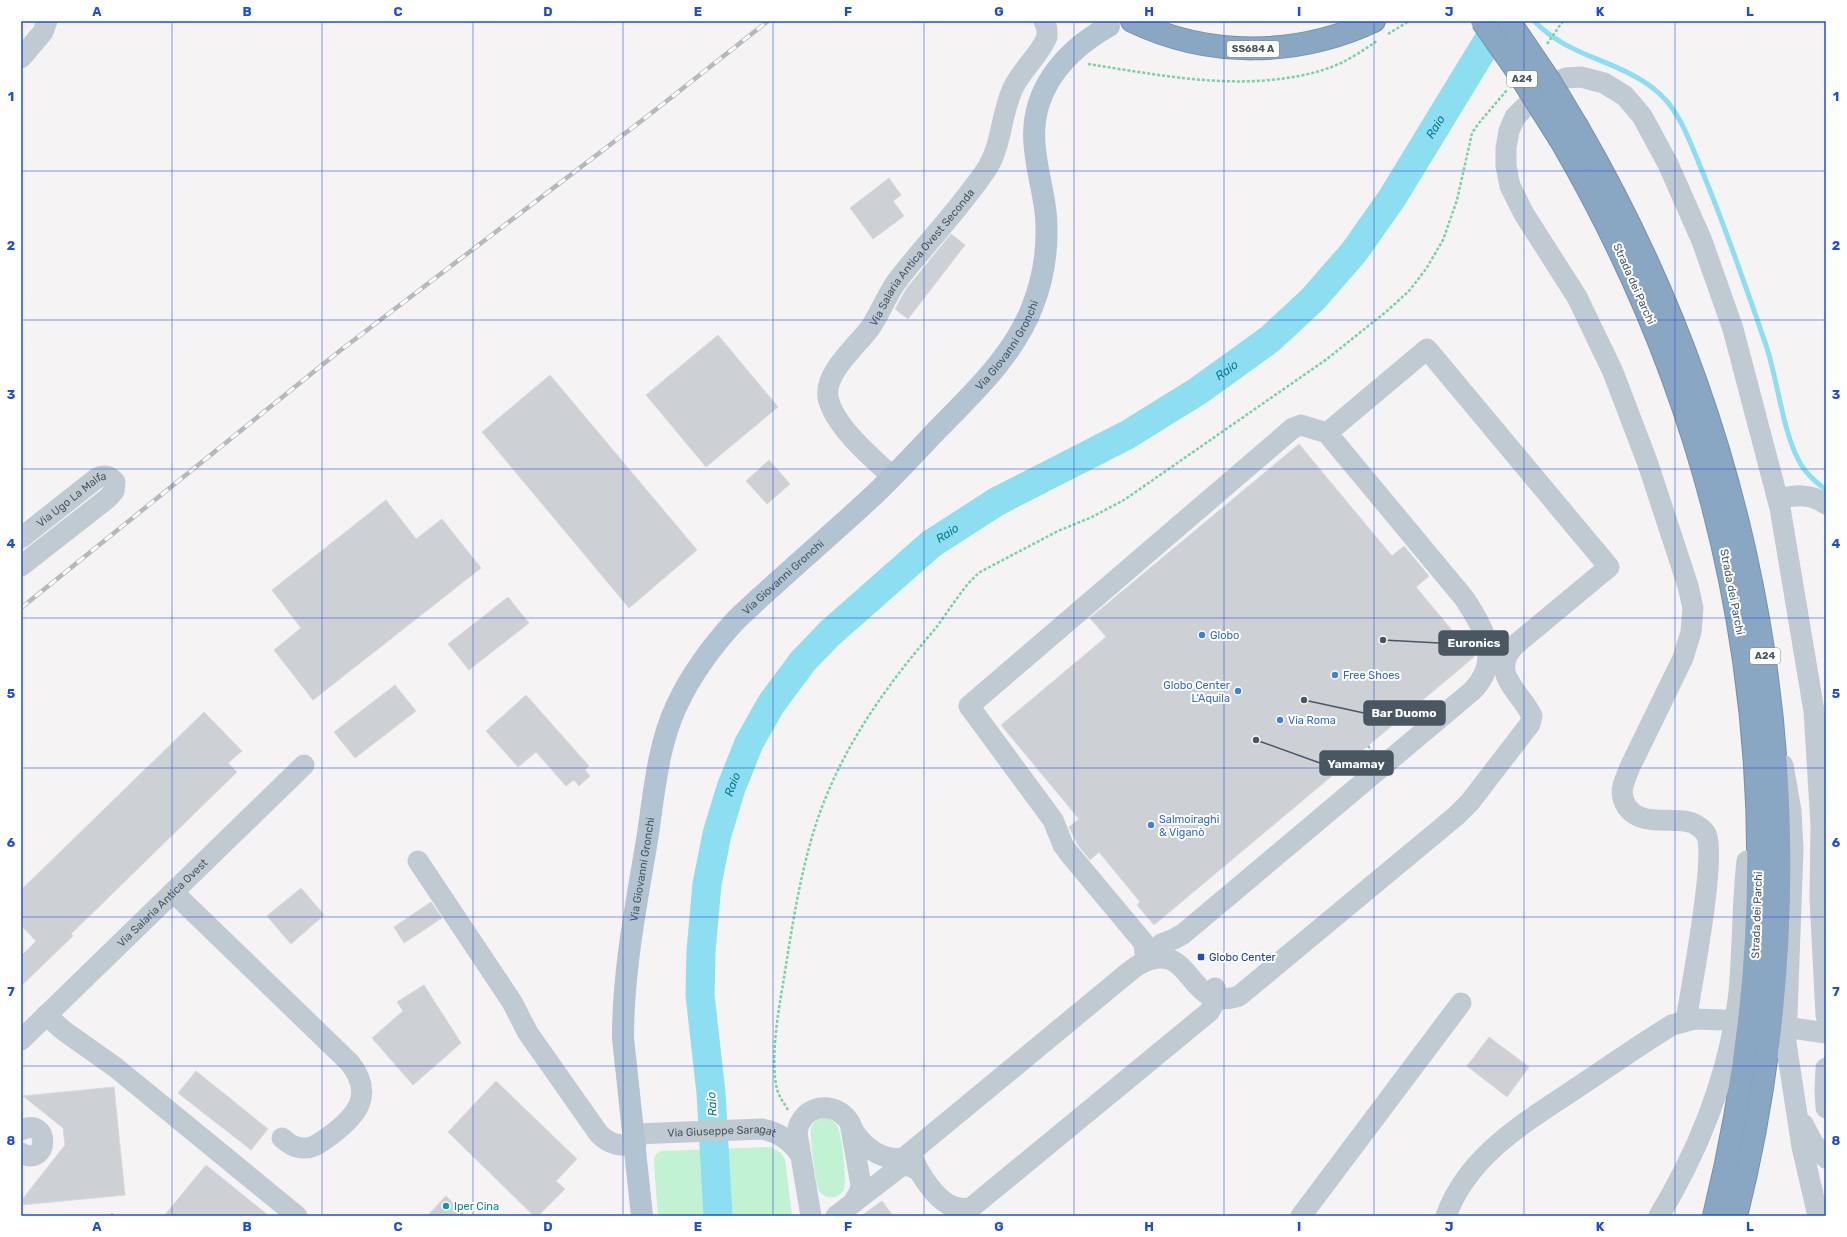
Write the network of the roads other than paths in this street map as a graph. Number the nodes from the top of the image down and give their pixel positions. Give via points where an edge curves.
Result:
1 (47, 21) edge
2 (1044, 21) edge
3 (1132, 21) edge
4 (1374, 21) edge
5 (1482, 21) edge
6 (1509, 21) edge
7 (1109, 26) dead end
8 (21, 58) edge
9 (1569, 133) junction
10 (1326, 433) junction
11 (892, 476) junction
12 (1778, 500) junction
13 (1826, 504) edge
14 (21, 538) edge
15 (21, 566) edge
16 (1464, 598) junction
17 (1515, 645) junction
18 (1480, 683) junction
19 (1770, 695) junction
20 (1523, 702) junction
21 (304, 765) dead end
22 (1757, 783) junction
23 (418, 861) dead end
24 (174, 892) junction
25 (1153, 948) junction
26 (1124, 976) junction
27 (1461, 1003) dead end
28 (1219, 1004) junction
29 (46, 1016) junction
30 (1826, 1016) edge
31 (1686, 1020) junction
32 (1724, 1020) dead end
33 (1792, 1028) dead end
34 (1826, 1033) edge
35 (21, 1040) edge
36 (1826, 1068) edge
37 (1796, 1107) junction
38 (1826, 1108) edge
39 (800, 1118) junction
40 (850, 1123) junction
41 (762, 1129) junction
42 (21, 1130) edge
43 (282, 1138) dead end
44 (635, 1140) junction
45 (800, 1154) junction
46 (23, 1155) edge
47 (1826, 1158) edge
48 (909, 1164) junction
49 (807, 1196) junction
50 (844, 1210) edge
51 (297, 1216) edge
52 (642, 1216) edge
53 (811, 1216) edge
54 (1301, 1216) edge
55 (1446, 1216) edge
56 (1659, 1216) edge
57 (1714, 1216) edge
58 (1736, 1216) edge
59 (1818, 1216) edge

1 - 8 street via 43,32
2 - 11 street, Via Salaria Antica Ovest Seconda via 1047,37 1013,88 1004,114 997,149 988,167 897,282 869,329 830,380 828,396 836,415 861,447
3 - 4 highway, SS684 A via 1179,38 1248,49 1312,43
5 - 9 highway, Strada dei Parchi / A24, bridge via 1519,74
6 - 9 highway, Strada dei Parchi / A24, bridge via 1549,80
7 - 11 main road, Via Giovanni Gronchi via 1086,40 1067,57 1052,76 1039,103 1034,140 1044,203 1046,238 1040,284 1025,324 995,368
9 - 19 highway, Strada dei Parchi / A24 via 1617,198 1685,349 1724,466 1739,523 1754,594
9 - 22 highway, Strada dei Parchi / A24 via 1584,180 1660,341 1696,443 1724,548 1737,612 1746,668
10 - 16 street
10 - 17 street via 1427,349 1609,567
10 - 25 street via 1301,425 1292,428 969,706 1053,820 1068,852 1144,943
11 - 44 main road, Via Giovanni Gronchi via 721,636 694,672 676,708 662,750 625,978 623,1038
12 - 13 street via 1797,495
12 - 30 street via 1814,711 1821,824 1820,898
12 - 31 street via 1733,329 1702,241 1668,164 1642,116 1625,96 1604,83 1581,77 1566,78 1549,86 1521,110 1509,131 1506,166 1510,186 1524,214 1577,297 1613,372 1648,464 1693,608 1691,632 1683,658 1629,769 1622,797 1625,805 1637,816 1644,819 1689,822 1705,833 1709,841 1707,879
14 - 15 street, Via Ugo La Malfa via 97,478 108,476 115,482 114,491 108,498
16 - 17 street via 1507,644
16 - 18 street via 1475,614 1488,646 1486,670
17 - 20 street via 1507,656 1504,668 1508,680
18 - 20 street via 1493,682
18 - 25 street via 1183,934
19 - 37 street via 1791,811 1792,882 1786,1043
19 - 58 highway, Strada dei Parchi / A24 via 1779,812 1777,944 1761,1092
20 - 28 street via 1532,716 1530,724 1470,802 1450,822 1246,991
21 - 24 street, Via Salaria Antica Ovest
22 - 56 street via 1746,874 1738,993 1727,1054 1706,1120 1678,1182
22 - 57 highway, Strada dei Parchi / A24 via 1757,928 1754,985 1739,1099
23 - 44 street, Via Giuseppe Saragat via 512,1002 528,1033 597,1130 604,1139 614,1144
24 - 29 street, Via Salaria Antica Ovest
24 - 43 street via 350,1063 358,1076 362,1101 353,1116 335,1132 314,1147 305,1149 291,1145
25 - 26 street
25 - 28 street via 1177,947 1192,959 1216,989
26 - 28 street via 1153,958 1171,960 1181,967 1206,995
26 - 48 street
27 - 54 street
28 - 48 street via 972,1207 959,1209 948,1205
29 - 35 street, Via Salaria Antica Ovest
29 - 51 street via 115,1067
31 - 32 street
31 - 55 street via 1672,1025 1641,1045 1520,1127 1487,1153 1463,1182
33 - 34 street
36 - 38 street
37 - 47 street via 1809,1135
37 - 59 street
39 - 40 street via 815,1108 828,1107 843,1114
39 - 41 street
39 - 45 street via 797,1133
40 - 48 street via 860,1142 875,1152 898,1158 905,1157
40 - 50 street via 861,1185 860,1192
41 - 44 street, Via Giuseppe Saragat via 667,1133
41 - 45 street, Via Giuseppe Saragat via 781,1136
42 - 46 street via 35,1128 42,1134 43,1139 39,1152 31,1156
44 - 52 main road, Via Giovanni Gronchi
45 - 49 street
48 - 50 street
49 - 50 street via 819,1208 830,1211
49 - 53 street

